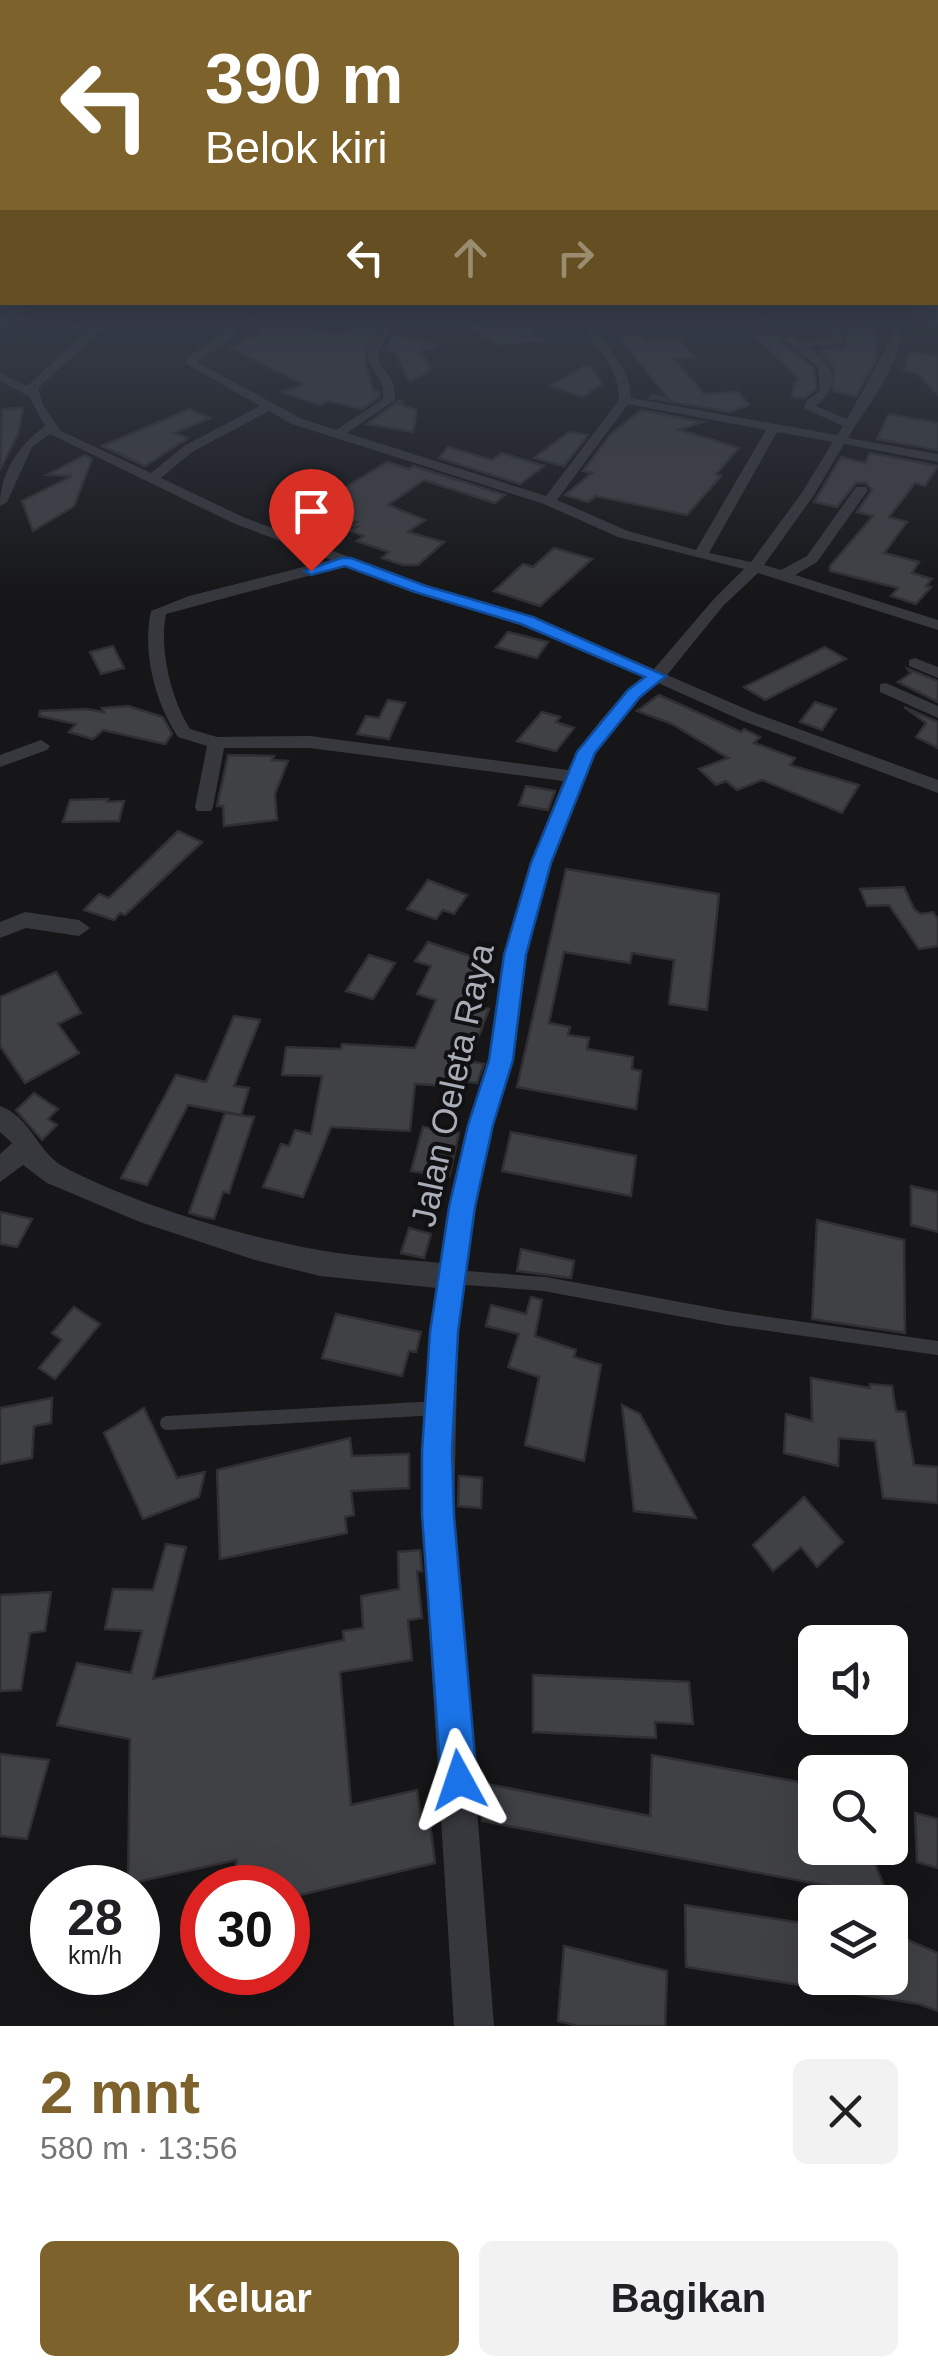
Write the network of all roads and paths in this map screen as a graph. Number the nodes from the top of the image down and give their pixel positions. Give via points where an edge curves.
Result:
1 (41, 411) edge
2 (261, 411) edge
3 (273, 411) edge
4 (373, 411) edge
5 (617, 411) edge
6 (685, 411) edge
7 (816, 411) edge
8 (859, 411) edge
9 (774, 426) junction
10 (851, 426) junction
11 (50, 428) junction
12 (339, 433) junction
13 (841, 440) junction
14 (938, 458) edge
15 (152, 479) junction
16 (860, 490) dead end
17 (549, 501) junction
18 (0, 502) edge
19 (700, 555) junction
20 (346, 562) junction
21 (754, 567) junction
22 (784, 576) junction
23 (938, 625) edge
24 (915, 664) dead end
25 (938, 674) edge
26 (657, 676) junction
27 (886, 688) dead end
28 (938, 713) edge
29 (216, 743) junction
30 (41, 746) dead end
31 (0, 761) edge
32 (574, 777) junction
33 (938, 787) edge
34 (204, 807) dead end
35 (79, 928) dead end
36 (0, 930) edge
37 (0, 1116) edge
38 (28, 1143) junction
39 (0, 1146) edge
40 (0, 1171) edge
41 (452, 1277) junction
42 (938, 1348) edge
43 (442, 1407) junction
44 (167, 1423) dead end
45 (474, 2026) edge

1 - 11 street
2 - 15 street via 188,449
3 - 12 street
4 - 12 street
5 - 17 street
6 - 9 street
7 - 10 street
8 - 10 street, Jalan Oeleta Raya
9 - 13 street
9 - 19 street
10 - 13 street, Jalan Oeleta Raya
11 - 15 street
11 - 18 street via 27,445
12 - 17 street
13 - 14 street
13 - 21 street, Jalan Oeleta Raya
15 - 20 street
16 - 22 street via 812,559
17 - 19 street
19 - 21 street
20 - 26 street via 527,620
20 - 29 street via 160,611 156,644 178,726
21 - 22 street
21 - 26 street, Jalan Oeleta Raya
22 - 23 street
24 - 25 street
26 - 32 street, Jalan Oeleta Raya via 597,737
26 - 33 street
27 - 28 street
29 - 32 street via 310,742
29 - 34 street
30 - 31 street
32 - 41 street, Jalan Oeleta Raya via 515,955 501,1060 469,1174
35 - 36 street via 24,920
37 - 38 street
38 - 39 street
38 - 40 street
38 - 41 street via 34,1160 56,1175 255,1248 320,1263
41 - 42 lane via 545,1284
41 - 43 street, Jalan Oeleta Raya
43 - 44 lane
43 - 45 street, Jalan Oeleta Raya via 438,1515

